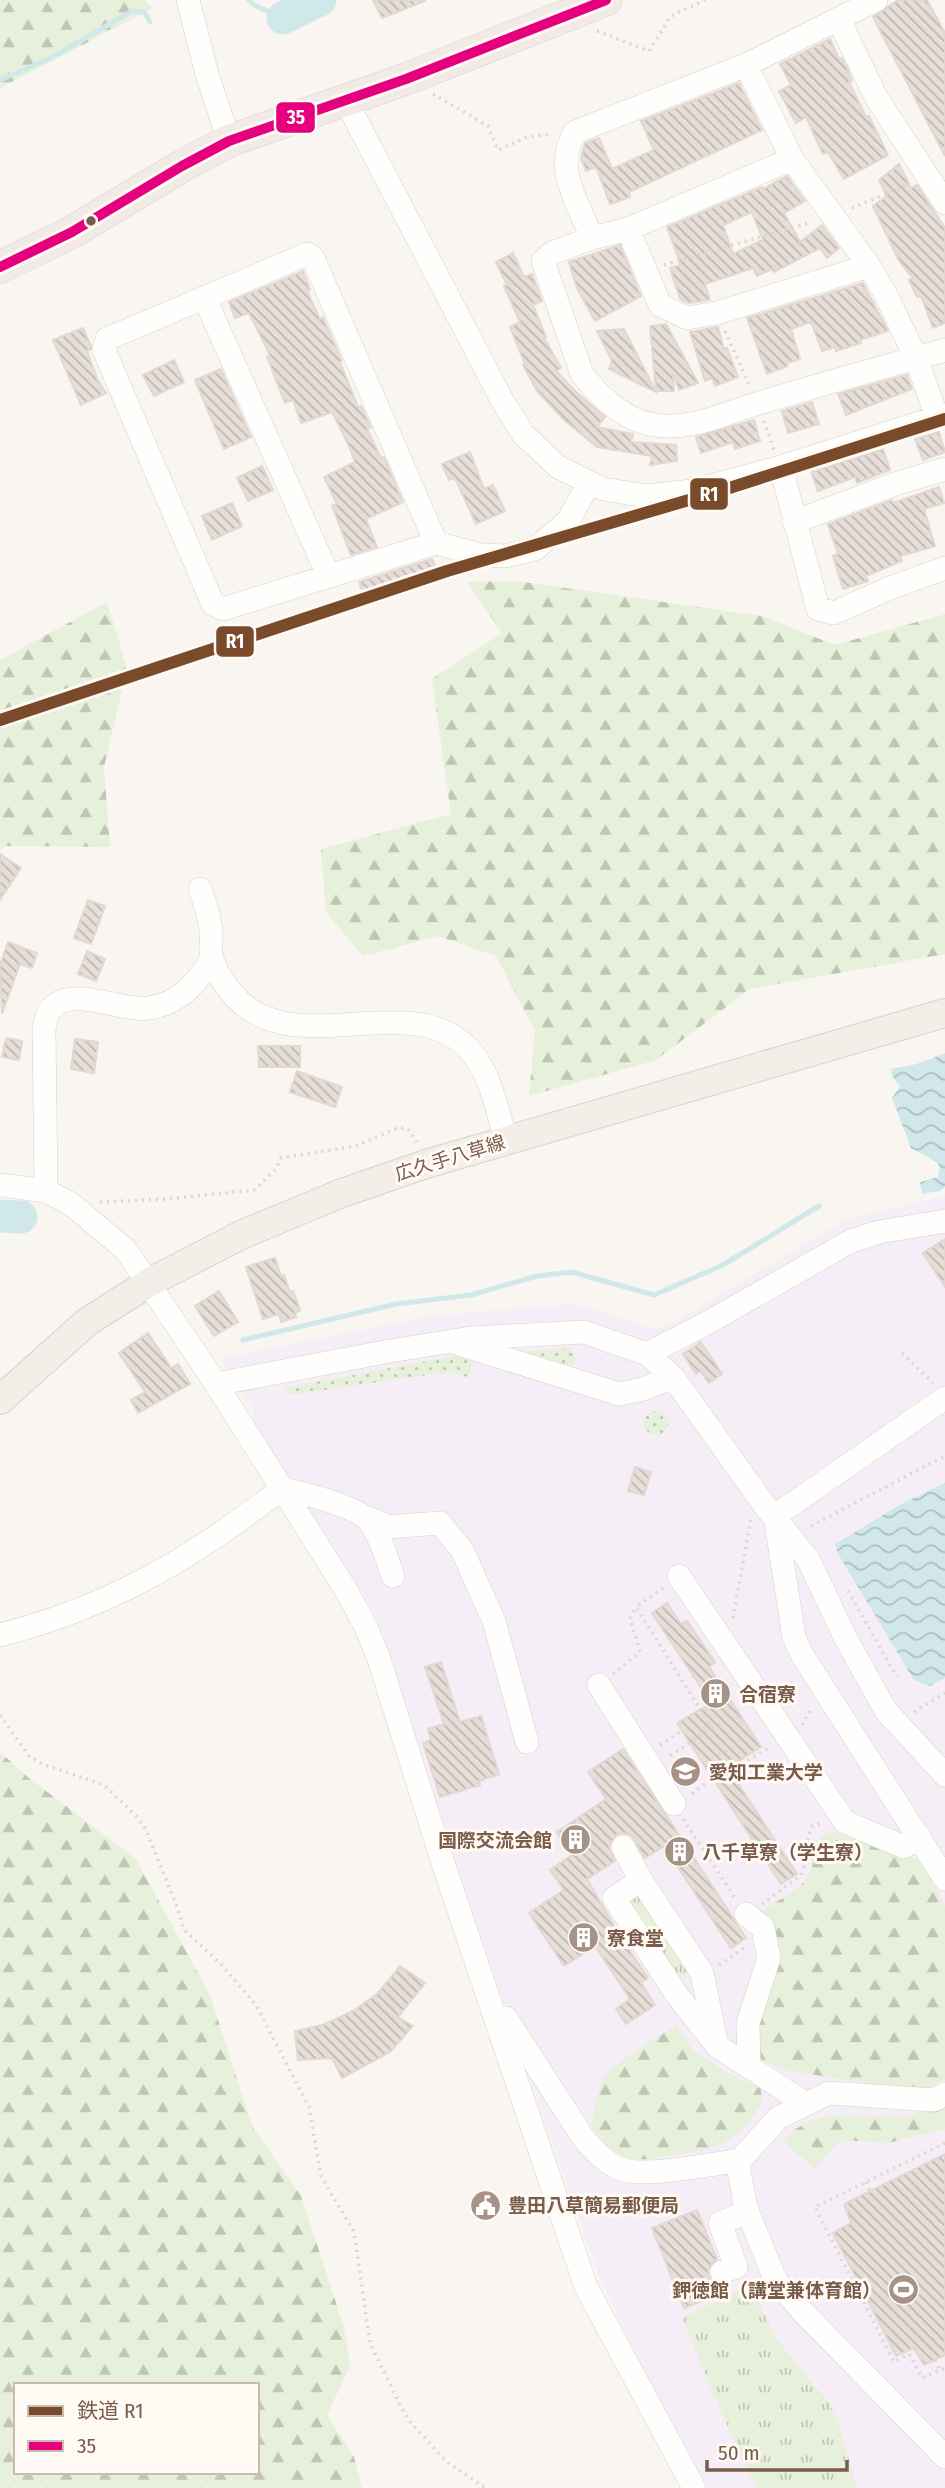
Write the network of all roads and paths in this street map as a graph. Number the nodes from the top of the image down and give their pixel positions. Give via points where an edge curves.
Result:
1 (188, 0) edge
2 (605, 0) edge
3 (705, 0) edge
4 (876, 0) edge
5 (565, 18) junction
6 (839, 20) junction
7 (746, 65) junction
8 (407, 79) junction
9 (346, 101) junction
10 (575, 132) junction
11 (229, 141) junction
12 (792, 159) junction
13 (926, 177) junction
14 (945, 203) edge
15 (831, 216) junction
16 (628, 229) junction
17 (592, 238) junction
18 (869, 266) junction
19 (0, 267) edge
20 (646, 270) junction
21 (205, 299) junction
22 (945, 350) edge
23 (916, 358) junction
24 (941, 416) edge
25 (781, 467) junction
26 (945, 469) edge
27 (589, 484) junction
28 (794, 522) junction
29 (436, 543) junction
30 (945, 568) edge
31 (328, 575) junction
32 (200, 889) dead end
33 (211, 960) junction
34 (945, 1013) edge
35 (506, 1140) junction
36 (426, 1164) junction
37 (0, 1185) edge
38 (46, 1191) junction
39 (71, 1204) junction
40 (945, 1221) edge
41 (150, 1282) junction
42 (450, 1341) junction
43 (902, 1353) dead end
44 (647, 1354) junction
45 (927, 1376) dead end
46 (673, 1377) junction
47 (216, 1384) junction
48 (945, 1398) edge
49 (0, 1400) edge
50 (945, 1456) edge
51 (282, 1489) junction
52 (760, 1497) junction
53 (775, 1516) junction
54 (367, 1518) junction
55 (811, 1526) dead end
56 (393, 1576) dead end
57 (679, 1576) joint
58 (844, 1584) dead end
59 (636, 1607) junction
60 (0, 1635) edge
61 (728, 1648) junction
62 (897, 1677) dead end
63 (598, 1685) joint
64 (945, 1693) edge
65 (827, 1695) junction
66 (0, 1715) edge
67 (723, 1721) dead end
68 (897, 1721) junction
69 (712, 1728) junction
70 (681, 1731) dead end
71 (786, 1733) junction
72 (527, 1742) dead end
73 (738, 1745) dead end
74 (719, 1755) dead end
75 (648, 1762) junction
76 (730, 1772) dead end
77 (945, 1775) edge
78 (712, 1778) dead end
79 (674, 1804) junction
80 (845, 1822) junction
81 (920, 1838) junction
82 (623, 1847) dead end
83 (945, 1879) edge
84 (641, 1880) junction
85 (768, 1900) dead end
86 (746, 1914) joint
87 (744, 1948) dead end
88 (663, 1974) junction
89 (703, 1975) junction
90 (486, 1985) junction
91 (630, 1999) dead end
92 (717, 2046) junction
93 (749, 2067) junction
94 (945, 2094) edge
95 (806, 2104) junction
96 (945, 2143) edge
97 (743, 2158) dead end
98 (866, 2182) junction
99 (870, 2191) dead end
100 (748, 2212) junction
101 (722, 2272) dead end
102 (935, 2360) dead end
103 (942, 2369) edge
104 (945, 2457) edge
105 (486, 2488) edge
106 (694, 2488) edge

1 - 11 street
2 - 5 highway
3 - 5 path via 671,16 649,51
4 - 6 street
5 - 8 highway
6 - 7 street
6 - 13 street via 876,97
7 - 10 street
7 - 12 street
8 - 9 highway
8 - 10 path via 488,126 498,150 527,137
9 - 11 highway
9 - 27 street via 523,434 558,467
10 - 17 street via 565,163 566,176
11 - 19 highway via 72,232
12 - 15 street
12 - 16 street
13 - 14 street
13 - 15 path
15 - 18 street
15 - 20 path
16 - 17 street
16 - 20 street
17 - 23 street via 543,261 582,374 606,400 653,425 709,421
18 - 20 street via 687,318 660,305
18 - 23 street
21 - 29 street via 307,254 313,258
21 - 31 street
21 - 31 street via 107,339 104,350 213,604 223,610
22 - 23 street
23 - 24 street
24 - 25 street
25 - 27 street via 692,491 646,496
25 - 28 street
26 - 28 street
27 - 29 street via 568,521 535,549 505,556 481,555
28 - 30 street via 818,609 834,613
29 - 31 street
32 - 33 street via 211,930
33 - 35 street via 251,1013 269,1020 288,1025 420,1024 449,1034 468,1048 481,1066
33 - 38 street via 187,992 150,1008 78,998 60,1002 48,1012 44,1030
34 - 35 main road, 広久手八草線
35 - 36 main road, 広久手八草線
36 - 39 path via 415,1136 408,1129 397,1128 356,1146 281,1158 254,1190
36 - 41 main road, 広久手八草線 via 241,1235
37 - 38 street
38 - 39 street
39 - 41 street via 126,1250
40 - 44 street via 851,1241
41 - 47 street
41 - 49 main road, 広久手八草線 via 88,1322
42 - 44 street via 583,1332
42 - 46 street via 619,1395
42 - 47 street
43 - 45 path
44 - 46 street
46 - 52 street
47 - 51 street
48 - 53 street
50 - 55 path
51 - 54 street
51 - 60 street via 154,1574 53,1621
51 - 90 street via 346,1590 378,1656
52 - 53 street
52 - 61 path via 750,1522
53 - 65 street via 793,1637
53 - 68 street via 808,1559 886,1711
54 - 56 street
54 - 72 street via 388,1527 440,1524 461,1550 494,1621
57 - 59 path
57 - 61 street
58 - 62 path
59 - 63 path via 630,1618 640,1652
59 - 69 path
61 - 71 street
63 - 75 street
64 - 68 path
65 - 71 path via 810,1709 800,1730
65 - 81 street
66 - 105 path via 29,1756 104,1785 146,1830 184,1930 256,2005 309,2107 321,2176 354,2232 370,2343 401,2407 448,2463
67 - 69 path
68 - 77 street
69 - 75 path
70 - 75 path
71 - 76 path
71 - 80 street
73 - 74 path
75 - 79 street
78 - 79 path
79 - 86 path
80 - 81 street via 904,1847
80 - 85 path via 812,1826 802,1875
81 - 83 street
82 - 84 street
84 - 88 street via 614,1898
84 - 89 street
86 - 93 street via 763,1928 769,1958 748,2023
87 - 89 path
88 - 91 path via 628,1996
88 - 92 street
89 - 92 street
90 - 100 street via 593,2151 620,2169 651,2172 737,2161
90 - 106 street via 586,2287
92 - 93 street
93 - 95 street
94 - 95 street via 934,2100 829,2093
95 - 97 street via 778,2118
96 - 98 path
98 - 99 path
98 - 103 path via 815,2207 894,2362 909,2354 922,2378
100 - 101 street via 720,2223 736,2267
100 - 104 street via 776,2281
102 - 103 path

